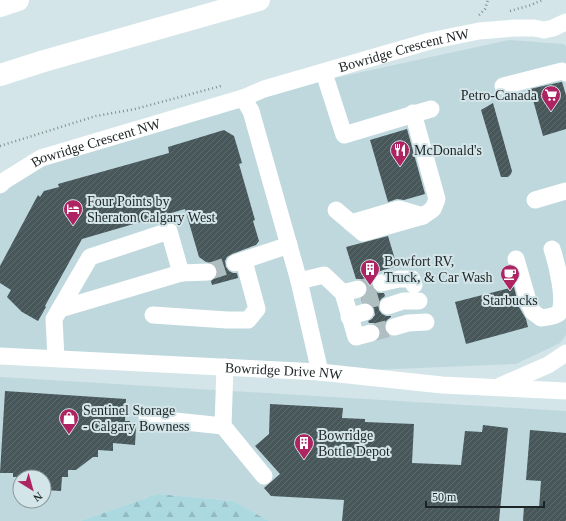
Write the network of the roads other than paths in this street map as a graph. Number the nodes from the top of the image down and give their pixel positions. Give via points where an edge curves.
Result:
1 (18, 0) edge
2 (259, 0) edge
3 (0, 6) edge
4 (566, 22) edge
5 (324, 73) junction
6 (566, 73) edge
7 (0, 75) edge
8 (503, 86) dead end
9 (243, 98) junction
10 (430, 109) dead end
11 (413, 113) junction
12 (0, 186) edge
13 (566, 191) edge
14 (535, 200) dead end
15 (336, 210) dead end
16 (289, 246) junction
17 (552, 249) dead end
18 (516, 259) dead end
19 (208, 272) tunnel mouth
20 (181, 273) junction
21 (299, 281) junction
22 (387, 305) joint
23 (60, 308) junction
24 (357, 311) dead end
25 (153, 315) dead end
26 (566, 353) edge
27 (0, 356) edge
28 (56, 358) junction
29 (224, 367) junction
30 (320, 372) junction
31 (496, 388) junction
32 (566, 391) edge
33 (146, 418) dead end
34 (223, 426) junction
35 (264, 476) dead end

1 - 3 highway
2 - 7 highway
4 - 5 street, Bowridge Crescent NW via 544,30 515,28 479,31 430,41
5 - 9 street, Bowridge Crescent NW via 264,89
5 - 11 street via 344,135
6 - 8 street via 562,71
9 - 12 street, Bowridge Crescent NW via 41,158
9 - 16 street via 251,111
10 - 11 street
11 - 15 street via 437,199 433,209 422,216 363,233
13 - 14 street
16 - 21 street
16 - 25 street via 240,262 257,309 248,320
17 - 18 street via 566,292 561,312 552,317 541,318 533,312
19 - 20 street
20 - 23 street
20 - 23 street via 168,231 90,257
21 - 24 street via 324,275
21 - 30 street
22 - 22 street via 408,323 419,302 412,280 398,279
23 - 28 street via 54,319
26 - 31 street via 548,365
27 - 28 street, Bowridge Drive NW
28 - 29 street, Bowridge Drive NW
29 - 30 street, Bowridge Drive NW
29 - 34 street
30 - 31 street, Bowridge Drive NW
31 - 32 street, Bowridge Drive NW
33 - 34 street
34 - 35 street

